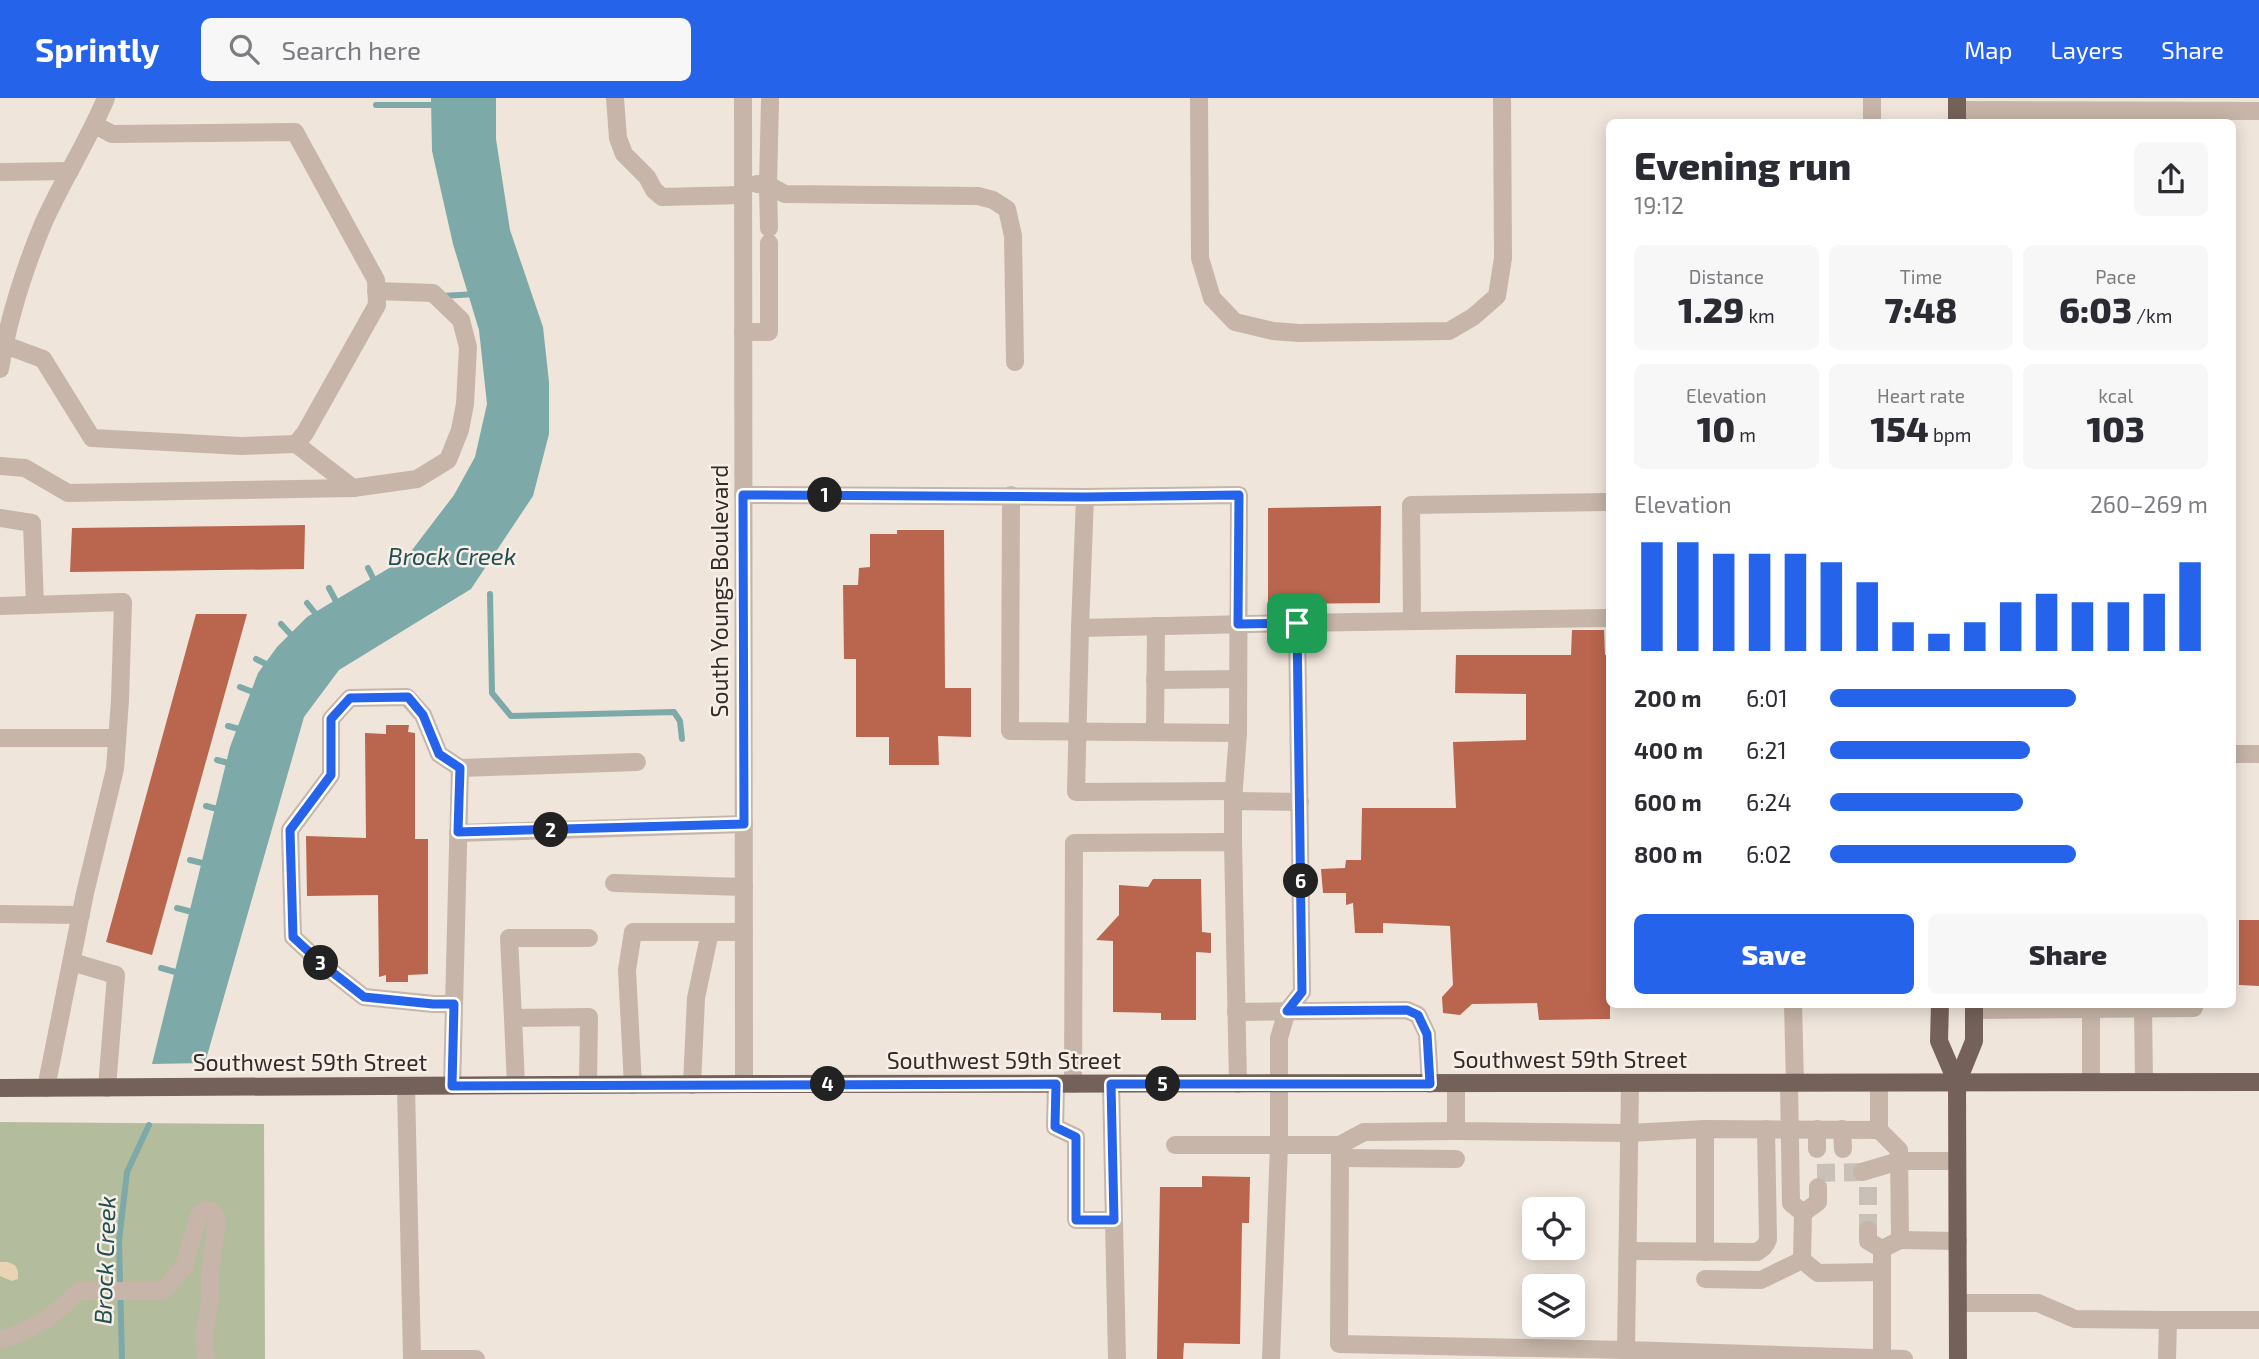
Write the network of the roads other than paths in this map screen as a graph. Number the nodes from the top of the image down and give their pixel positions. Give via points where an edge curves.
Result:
1 (106, 98) edge
2 (615, 98) edge
3 (743, 98) edge
4 (1199, 98) edge
5 (1502, 98) edge
6 (1872, 98) edge
7 (770, 102) dead end
8 (1957, 110) edge
9 (2259, 111) edge
10 (1872, 119) edge
11 (95, 125) junction
12 (0, 172) edge
13 (70, 172) junction
14 (768, 185) junction
15 (743, 189) junction
16 (376, 291) junction
17 (743, 332) junction
18 (5, 345) junction
19 (1015, 362) dead end
20 (0, 369) edge
21 (296, 444) junction
22 (0, 466) edge
23 (353, 488) junction
24 (743, 495) junction
25 (1011, 495) junction
26 (1085, 497) junction
27 (1606, 502) edge
28 (0, 518) edge
29 (35, 605) junction
30 (0, 606) edge
31 (1606, 618) edge
32 (1412, 621) junction
33 (1297, 623) junction
34 (1238, 624) junction
35 (1156, 626) junction
36 (1080, 628) junction
37 (1238, 679) junction
38 (1155, 680) junction
39 (1154, 731) junction
40 (1079, 732) junction
41 (1238, 733) junction
42 (0, 738) edge
43 (117, 738) junction
44 (2236, 754) edge
45 (2259, 754) edge
46 (637, 762) dead end
47 (460, 768) junction
48 (1233, 796) junction
49 (1300, 802) junction
50 (744, 824) junction
51 (458, 832) junction
52 (1233, 842) junction
53 (614, 883) dead end
54 (744, 887) junction
55 (0, 914) edge
56 (81, 915) junction
57 (710, 932) junction
58 (744, 932) junction
59 (589, 938) dead end
60 (72, 962) junction
61 (454, 1004) junction
62 (1793, 1008) edge
63 (1940, 1008) edge
64 (1974, 1008) edge
65 (2047, 1008) edge
66 (2120, 1008) edge
67 (2148, 1008) edge
68 (2091, 1009) junction
69 (1287, 1011) junction
70 (1236, 1012) junction
71 (513, 1018) junction
72 (2091, 1082) junction
73 (2144, 1082) junction
74 (2259, 1082) edge
75 (1792, 1083) junction
76 (1878, 1083) junction
77 (1957, 1083) junction
78 (692, 1084) junction
79 (744, 1084) junction
80 (1064, 1084) junction
81 (1111, 1084) junction
82 (1238, 1084) junction
83 (1279, 1084) junction
84 (1430, 1084) junction
85 (1456, 1084) junction
86 (1630, 1084) junction
87 (516, 1085) junction
88 (588, 1085) junction
89 (633, 1085) junction
90 (406, 1086) junction
91 (452, 1086) junction
92 (0, 1088) edge
93 (46, 1088) junction
94 (107, 1088) junction
95 (1704, 1129) junction
96 (1766, 1129) junction
97 (1790, 1129) junction
98 (1817, 1129) junction
99 (1842, 1129) junction
100 (1878, 1130) junction
101 (1456, 1131) junction
102 (1629, 1133) junction
103 (1175, 1146) dead end
104 (1279, 1146) junction
105 (1817, 1149) dead end
106 (1843, 1149) dead end
107 (1340, 1152) junction
108 (1456, 1159) dead end
109 (1899, 1161) junction
110 (1957, 1161) junction
111 (1866, 1177) tunnel mouth
112 (1818, 1187) dead end
113 (1803, 1213) junction
114 (1114, 1220) junction
115 (1868, 1230) tunnel mouth
116 (1900, 1240) junction
117 (1958, 1241) junction
118 (1882, 1249) junction
119 (1628, 1251) junction
120 (1705, 1252) junction
121 (1802, 1260) junction
122 (184, 1267) junction
123 (1882, 1272) junction
124 (210, 1273) junction
125 (1704, 1279) dead end
126 (1958, 1303) junction
127 (2168, 1320) junction
128 (2259, 1320) edge
129 (0, 1340) edge
130 (1626, 1350) junction
131 (1339, 1351) edge
132 (1882, 1358) edge
133 (206, 1359) edge
134 (412, 1359) edge
135 (476, 1359) edge
136 (1117, 1359) edge
137 (1271, 1359) edge
138 (1903, 1359) edge
139 (1958, 1359) edge
140 (2167, 1359) edge

1 - 11 street
2 - 15 street via 624,154 662,197
3 - 15 street, South Youngs Boulevard
4 - 5 street via 1200,258 1212,298 1235,322 1299,333 1449,331 1497,296 1503,258
6 - 10 street
7 - 14 street
8 - 9 street
11 - 13 street
11 - 16 street via 112,134 295,132 376,280
12 - 13 street
13 - 18 street via 44,223
14 - 15 street
14 - 17 street via 769,332
14 - 19 street via 785,194 978,196 1007,209 1013,236
15 - 17 street, South Youngs Boulevard
16 - 21 street via 377,305
16 - 23 street via 433,293 461,320 468,347 465,404 448,460 417,479
17 - 24 street, South Youngs Boulevard
18 - 20 street
18 - 21 street via 43,359 92,438 241,446
21 - 23 street
22 - 23 street via 25,468 68,493
24 - 25 street
24 - 50 street, South Youngs Boulevard
25 - 26 street
25 - 40 street via 1010,731
26 - 34 street via 1239,495
26 - 36 street
27 - 32 street via 1411,505
28 - 29 street via 32,523
29 - 30 street
29 - 43 street via 123,601
31 - 32 street
32 - 33 street
33 - 34 street
33 - 49 street
34 - 35 street
34 - 37 street
35 - 36 street
35 - 38 street
36 - 40 street
37 - 38 street
37 - 41 street
38 - 39 street
39 - 40 street
39 - 41 street
40 - 48 street via 1076,792
41 - 48 street
42 - 43 street
43 - 56 street via 115,769
44 - 45 street
46 - 47 street
47 - 51 street
47 - 61 street via 439,754 423,715 408,697 350,698 331,719 331,775 290,830 293,937 364,997
48 - 49 street
48 - 52 street
49 - 69 street via 1302,992
50 - 51 street
50 - 54 street, South Youngs Boulevard
51 - 61 street
52 - 70 street
52 - 80 street via 1074,843
53 - 54 street
54 - 58 street, South Youngs Boulevard
55 - 56 street
56 - 60 street
57 - 58 street
57 - 78 street via 696,998
57 - 89 street via 633,932 627,970
58 - 79 street, South Youngs Boulevard
59 - 71 street via 509,938
60 - 93 street
60 - 94 street via 116,975
61 - 91 street
62 - 75 street
63 - 77 main road via 1939,1041
64 - 77 main road via 1974,1041
65 - 68 street
66 - 68 street
67 - 73 street
68 - 72 street
69 - 70 street
69 - 83 street via 1279,1038
69 - 84 street via 1407,1010 1418,1015 1427,1034
70 - 82 street
71 - 87 street
71 - 88 street via 589,1017
72 - 73 main road, Southwest 59th Street
72 - 77 main road, Southwest 59th Street
73 - 74 main road, Southwest 59th Street
75 - 76 main road, Southwest 59th Street
75 - 86 main road, Southwest 59th Street
75 - 97 street
76 - 77 main road, Southwest 59th Street
76 - 100 street
77 - 110 main road
78 - 79 main road, Southwest 59th Street
78 - 89 main road, Southwest 59th Street
79 - 80 main road, Southwest 59th Street
80 - 81 main road, Southwest 59th Street
80 - 114 street via 1055,1127 1076,1137 1076,1220
81 - 82 main road, Southwest 59th Street
81 - 114 street
82 - 83 main road, Southwest 59th Street
83 - 84 main road, Southwest 59th Street
83 - 104 street
84 - 85 main road, Southwest 59th Street
85 - 86 main road, Southwest 59th Street
85 - 101 street
86 - 102 street
87 - 88 main road, Southwest 59th Street
87 - 91 main road, Southwest 59th Street
88 - 89 main road, Southwest 59th Street
90 - 91 main road, Southwest 59th Street
90 - 94 main road, Southwest 59th Street
90 - 134 street
92 - 93 main road, Southwest 59th Street
93 - 94 main road, Southwest 59th Street
95 - 96 street
95 - 102 street
95 - 120 street
96 - 97 street
96 - 120 street via 1766,1245 1757,1252
97 - 98 street
97 - 113 street via 1791,1203
98 - 99 street
98 - 105 street
99 - 100 street
99 - 106 street
100 - 109 street via 1899,1150
101 - 102 street
101 - 107 street via 1364,1132
102 - 119 street
103 - 104 street
104 - 107 street
104 - 137 street
107 - 108 street
107 - 131 street
109 - 110 street
109 - 111 street
109 - 116 street
110 - 117 main road
112 - 113 street via 1818,1202
113 - 121 street
114 - 136 street
115 - 118 street via 1868,1241
116 - 117 street
116 - 118 street
117 - 126 main road
118 - 123 street
119 - 120 street
119 - 130 street
121 - 123 street via 1818,1273
121 - 125 street via 1761,1280
122 - 124 street via 196,1263
122 - 124 street via 199,1214 213,1212 217,1228
122 - 129 street via 163,1292 79,1292 27,1332
123 - 132 street
124 - 133 street
126 - 127 street via 2038,1303 2075,1319
126 - 139 main road
127 - 128 street
127 - 140 street
130 - 131 street
130 - 132 street
132 - 138 street
134 - 135 street

